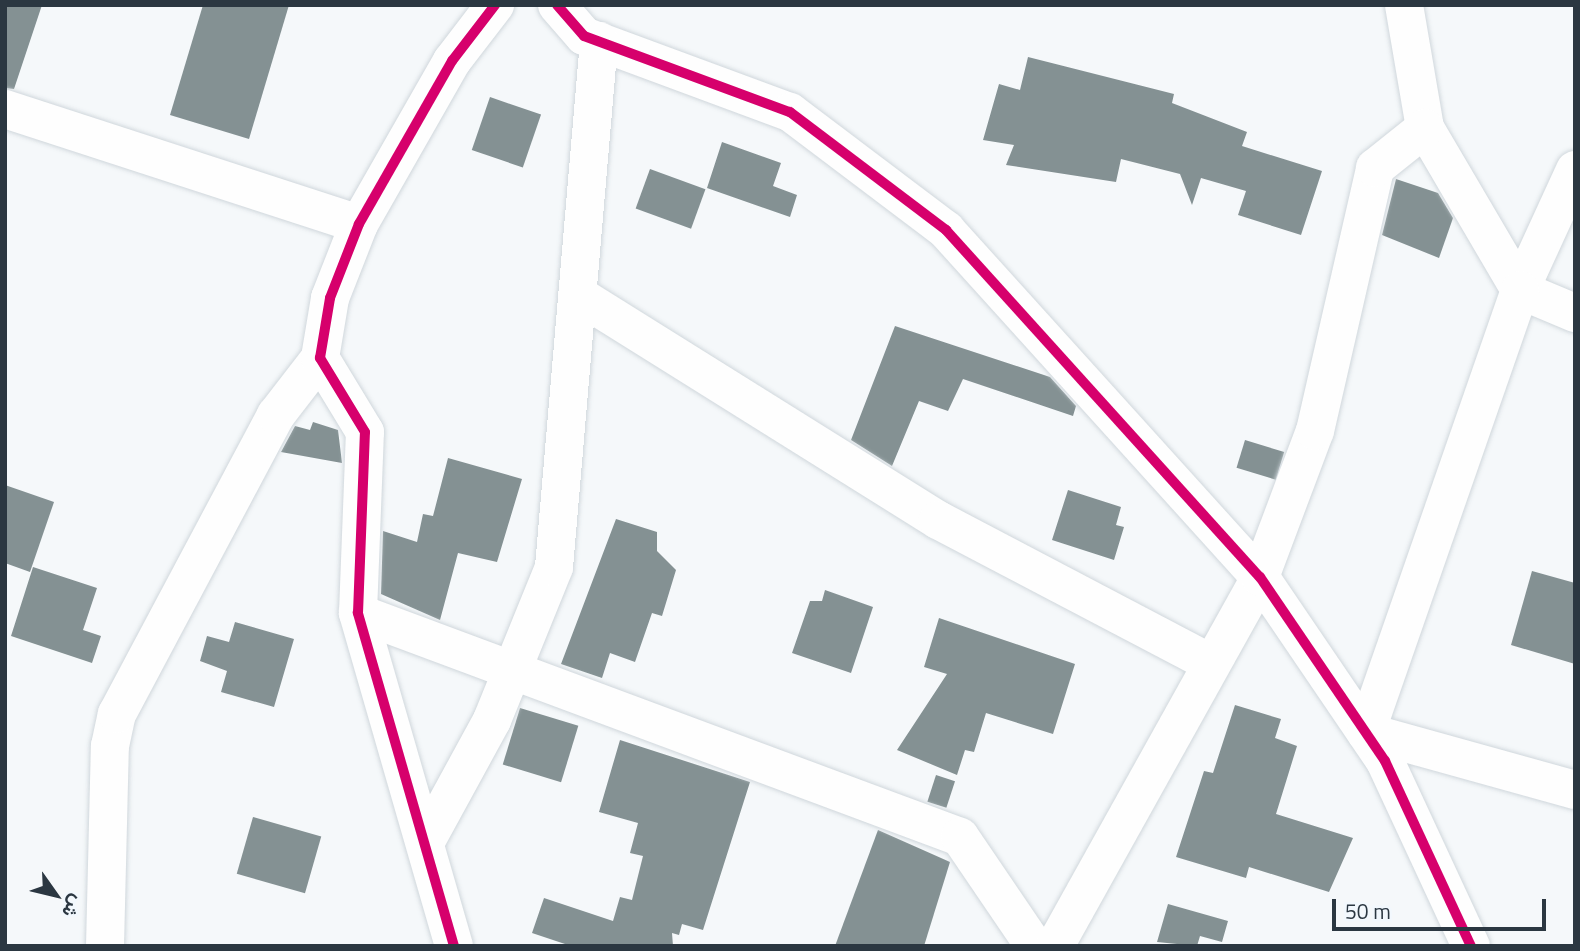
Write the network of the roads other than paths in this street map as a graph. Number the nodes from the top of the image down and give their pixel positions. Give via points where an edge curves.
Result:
1 (495, 5) edge
2 (557, 5) edge
3 (1404, 5) edge
4 (599, 41) junction
5 (5, 110) edge
6 (1425, 128) junction
7 (1575, 170) edge
8 (359, 224) junction
9 (1520, 290) junction
10 (578, 295) junction
11 (1575, 313) edge
12 (320, 358) junction
13 (1260, 577) junction
14 (358, 613) junction
15 (1210, 663) junction
16 (512, 670) junction
17 (1366, 732) junction
18 (1575, 790) edge
19 (425, 843) junction
20 (105, 946) edge
21 (454, 946) edge
22 (1034, 946) edge
23 (1055, 946) edge
24 (1471, 946) edge

1 - 8 street via 452,61
2 - 4 street via 569,26
3 - 6 street
4 - 10 street via 580,201
4 - 13 street via 760,96 908,198 947,230
5 - 8 street
6 - 9 street
6 - 13 street via 1375,168 1315,431
7 - 9 street
8 - 12 street via 330,298
9 - 11 street
9 - 17 street
10 - 15 street via 938,520
10 - 16 street via 554,567
12 - 14 street via 365,432
12 - 20 street via 276,415 117,714 110,746
13 - 15 street
13 - 17 street
14 - 16 street
14 - 19 street
15 - 23 street
16 - 19 street
16 - 22 street via 960,836
17 - 18 street
17 - 24 street
19 - 21 street

